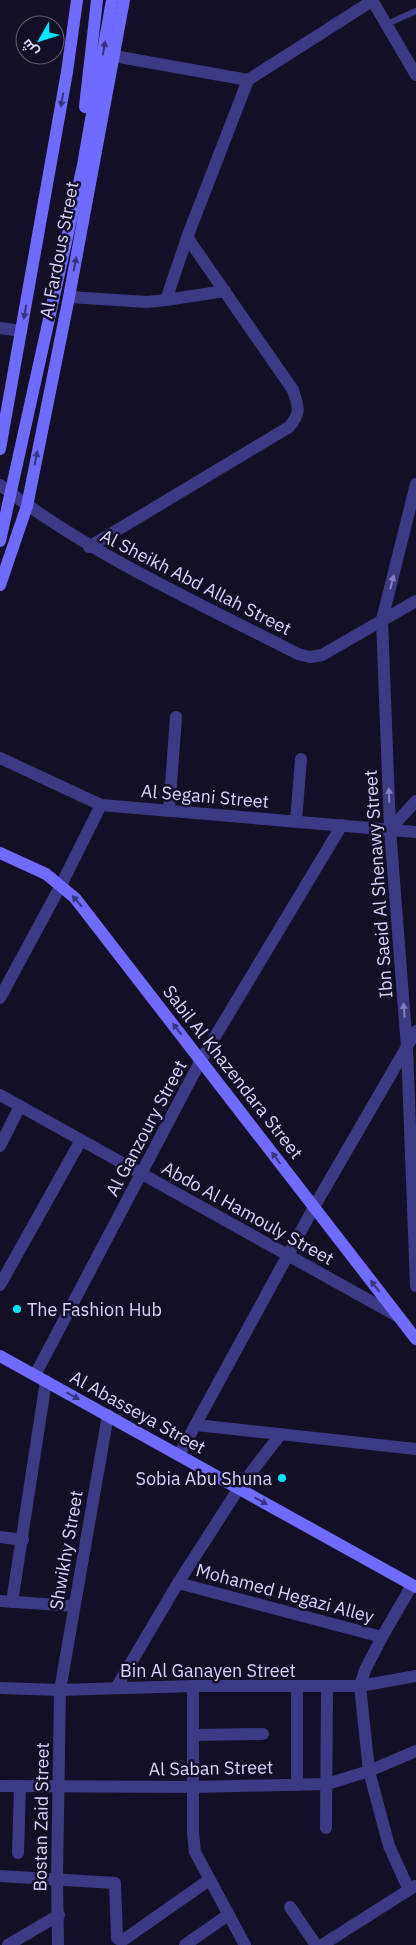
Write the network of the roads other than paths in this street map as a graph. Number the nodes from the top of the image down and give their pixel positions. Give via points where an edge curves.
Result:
1 (77, 0) edge
2 (97, 0) edge
3 (112, 0) edge
4 (124, 0) edge
5 (372, 0) edge
6 (416, 11) edge
7 (386, 24) junction
8 (114, 56) junction
9 (416, 75) edge
10 (248, 80) junction
11 (188, 235) junction
12 (225, 291) junction
13 (69, 297) junction
14 (166, 300) junction
15 (0, 328) edge
16 (22, 331) junction
17 (0, 449) edge
18 (416, 484) edge
19 (0, 485) edge
20 (27, 506) junction
21 (0, 516) edge
22 (0, 541) edge
23 (90, 547) junction
24 (0, 585) edge
25 (416, 601) edge
26 (382, 620) junction
27 (176, 717) dead end
28 (0, 758) edge
29 (301, 759) dead end
30 (416, 800) edge
31 (101, 805) junction
32 (169, 811) junction
33 (296, 821) junction
34 (342, 825) junction
35 (390, 829) junction
36 (416, 832) edge
37 (0, 853) edge
38 (61, 885) junction
39 (0, 998) edge
40 (416, 1031) edge
41 (412, 1050) edge
42 (201, 1060) junction
43 (0, 1095) edge
44 (20, 1106) junction
45 (81, 1140) junction
46 (0, 1146) edge
47 (141, 1174) junction
48 (314, 1207) junction
49 (289, 1256) junction
50 (0, 1285) edge
51 (416, 1286) edge
52 (399, 1317) junction
53 (416, 1339) edge
54 (0, 1356) edge
55 (41, 1378) junction
56 (108, 1416) junction
57 (196, 1425) junction
58 (280, 1435) junction
59 (416, 1449) edge
60 (179, 1456) junction
61 (239, 1488) junction
62 (0, 1537) edge
63 (22, 1540) junction
64 (178, 1583) junction
65 (415, 1585) edge
66 (6, 1601) edge
67 (74, 1606) junction
68 (382, 1637) junction
69 (416, 1676) edge
70 (193, 1686) junction
71 (360, 1686) junction
72 (297, 1687) junction
73 (327, 1687) junction
74 (0, 1688) edge
75 (116, 1688) junction
76 (60, 1690) junction
77 (263, 1734) dead end
78 (194, 1735) junction
79 (416, 1751) edge
80 (369, 1771) junction
81 (327, 1784) junction
82 (297, 1785) junction
83 (0, 1786) edge
84 (20, 1786) junction
85 (60, 1786) junction
86 (194, 1787) junction
87 (326, 1828) dead end
88 (18, 1853) dead end
89 (0, 1876) edge
90 (57, 1879) junction
91 (209, 1880) junction
92 (412, 1887) edge
93 (290, 1907) dead end
94 (59, 1915) junction
95 (228, 1915) junction
96 (8, 1945) edge
97 (58, 1945) edge
98 (185, 1945) edge
99 (245, 1945) edge
100 (316, 1945) edge
101 (322, 1945) edge

1 -> 16 main road, Al Fardous Street
2 - 21 main road via 77,164
22 -> 3 main road via 83,165
4 - 8 main road, Al Fardous Street
5 - 7 street
5 - 10 street
6 - 7 lane
7 - 9 street
8 - 10 street
13 -> 8 main road, Al Fardous Street
10 - 11 street
11 - 12 street
11 - 14 street
12 - 14 street
12 - 23 street via 293,390 298,403 297,417 289,427
13 - 14 street via 147,302
20 -> 13 main road, Al Fardous Street
15 - 16 street
16 - 17 main road, Al Fardous Street
26 -> 18 street, Ibn Saeid Al Shenawy Street
19 - 20 street, Al Sheikh Abd Allah Street
20 - 23 street, Al Sheikh Abd Allah Street
20 - 24 main road, Al Fardous Street
23 - 26 street, Al Sheikh Abd Allah Street via 298,654 310,657 322,655
25 - 26 street
35 -> 26 street, Ibn Saeid Al Shenawy Street
27 - 32 street
28 - 31 street, Al Segani Street
29 - 33 street
30 - 35 street
31 - 32 street, Al Segani Street
31 - 38 street
32 - 33 street, Al Segani Street
33 - 34 street, Al Segani Street
34 - 35 street, Al Segani Street
34 - 42 street, Al Ganzoury Street
35 - 36 street, Al Segani Street
41 -> 35 street, Ibn Saeid Al Shenawy Street
37 - 38 main road, Sabil Al Khazendara Street via 46,874
38 - 39 street
42 -> 38 main road, Sabil Al Khazendara Street via 75,898
40 - 41 street
41 - 48 street
41 - 51 street, Ibn Saeid Al Shenawy Street
42 - 47 street, Al Ganzoury Street
48 -> 42 main road, Sabil Al Khazendara Street
43 - 44 street, Abdo Al Hamouly Street
44 - 45 street, Abdo Al Hamouly Street
44 - 46 street
45 - 47 street, Abdo Al Hamouly Street
45 - 50 street
47 - 49 street, Abdo Al Hamouly Street
47 - 55 street, Al Ganzoury Street
48 - 49 street
52 -> 48 main road, Sabil Al Khazendara Street
49 - 52 street, Abdo Al Hamouly Street
49 - 57 street
52 - 53 main road, Sabil Al Khazendara Street
54 - 55 main road, Al Abasseya Street
55 -> 56 main road, Al Abasseya Street
55 - 63 street, Al Ganzoury Street
56 - 60 main road, Al Abasseya Street
56 - 67 street, Shwikhy Street
57 - 58 street
57 - 60 street
58 - 59 street
58 - 61 street
60 - 61 main road, Al Abasseya Street
61 - 64 street
61 -> 65 main road, Al Abasseya Street
62 - 63 street
63 - 66 street, Al Ganzoury Street
64 - 68 street, Mohamed Hegazi Alley
64 - 75 street
65 - 68 street
66 - 67 street
67 - 76 street, Shwikhy Street
68 - 71 street
69 - 71 street, Bin Al Ganayen Street
70 - 72 street, Bin Al Ganayen Street
70 - 75 street, Bin Al Ganayen Street
70 - 78 street
71 - 73 street, Bin Al Ganayen Street
71 - 80 street
72 - 73 street, Bin Al Ganayen Street
72 - 82 street
73 - 81 street
74 - 76 street, Bin Al Ganayen Street
75 - 76 street, Bin Al Ganayen Street
76 - 85 street, Bostan Zaid Street
77 - 78 street
78 - 86 street
79 - 80 street, Al Saban Street
80 - 81 street, Al Saban Street
80 - 92 street via 389,1846
81 - 82 street, Al Saban Street
81 - 87 street
82 - 86 street, Al Saban Street
83 - 84 street, Al Saban Street
84 - 85 street, Al Saban Street
84 - 88 street
85 - 86 street, Al Saban Street
85 - 90 street, Bostan Zaid Street
86 - 91 street via 195,1852
89 - 90 street
90 - 91 street via 115,1883 117,1938 122,1941
90 - 94 street, Bostan Zaid Street
91 - 95 street
92 - 101 street
93 - 100 street
94 - 96 street
94 - 97 street, Bostan Zaid Street
95 - 98 street
95 - 99 street

